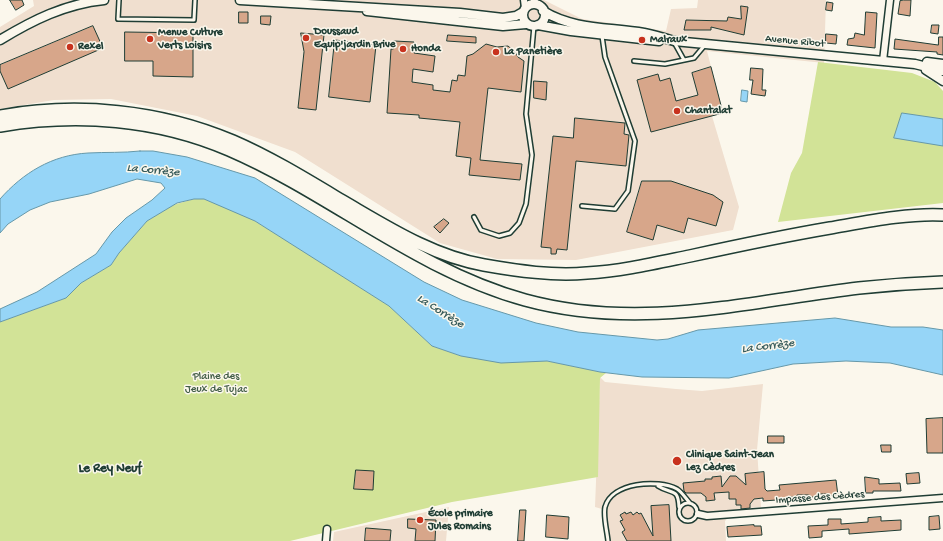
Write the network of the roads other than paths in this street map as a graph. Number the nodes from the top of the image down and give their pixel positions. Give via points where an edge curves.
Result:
1 (104, 0) edge
2 (119, 0) edge
3 (195, 0) edge
4 (240, 0) edge
5 (890, 0) edge
6 (538, 5) edge
7 (524, 7) edge
8 (353, 8) junction
9 (533, 25) junction
10 (602, 35) junction
11 (0, 40) edge
12 (674, 41) junction
13 (706, 44) junction
14 (684, 60) junction
15 (634, 61) dead end
16 (883, 61) junction
17 (915, 64) junction
18 (943, 64) edge
19 (943, 71) edge
20 (943, 81) edge
21 (0, 116) edge
22 (0, 126) edge
23 (582, 206) dead end
24 (941, 214) edge
25 (474, 217) dead end
26 (943, 282) edge
27 (655, 484) junction
28 (943, 498) edge
29 (690, 503) junction
30 (680, 508) junction
31 (698, 514) junction
32 (327, 529) dead end
33 (608, 540) edge
34 (326, 541) edge

1 - 11 street via 64,8 42,16
2 - 3 lane via 118,19 194,20
4 - 8 street
5 - 16 street
6 - 7 street
6 - 9 street via 544,19
6 - 12 street, Avenue Ribot via 569,23 645,33
7 - 8 street via 516,16 503,18 365,6
7 - 9 street via 522,16
8 - 9 street, Avenue Ribot via 503,26
9 - 10 street, Avenue Ribot
9 - 25 lane via 526,114 532,155 526,204 519,223 510,232 499,236 481,230
10 - 12 street, Avenue Ribot
10 - 23 lane via 605,57 635,141 628,191 616,209
12 - 13 street, Avenue Ribot
12 - 14 lane
13 - 14 lane via 694,58
13 - 16 street, Avenue Ribot
14 - 15 lane via 665,64
16 - 17 street, Avenue Ribot
17 - 18 street, Avenue Ribot
17 - 19 street, Avenue Ribot
17 - 20 street, Avenue Ribot via 934,73
21 - 24 highway via 35,110 99,109 169,120 232,140 404,236 458,259 521,271 556,274 632,268 874,220
22 - 26 highway via 37,121 89,119 144,125 193,138 228,150 273,173 456,275 525,300 555,306 630,314 670,314 860,288
27 - 29 lane via 678,490
27 - 30 lane via 676,492
27 - 33 lane via 637,484 615,493 605,507
28 - 31 street, Impasse des Cèdres via 715,516
29 - 30 lane
29 - 31 lane via 697,508
30 - 31 lane via 680,517 685,521 694,520
32 - 34 street

